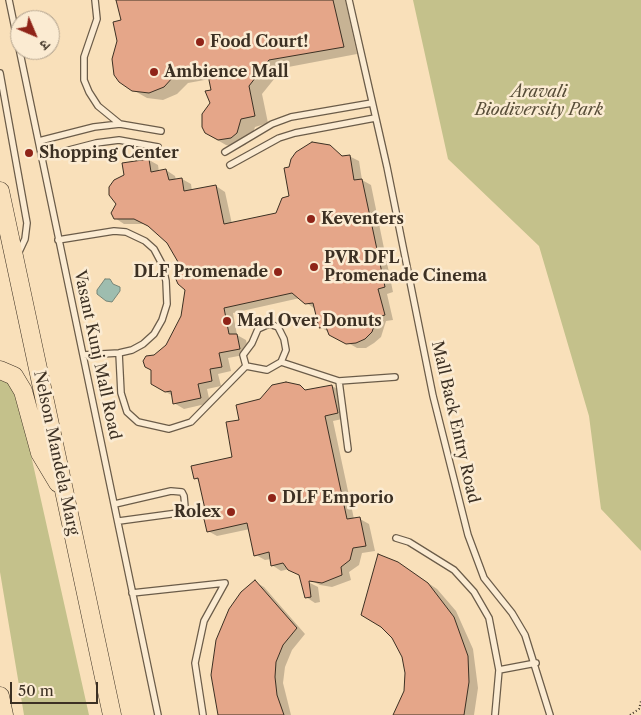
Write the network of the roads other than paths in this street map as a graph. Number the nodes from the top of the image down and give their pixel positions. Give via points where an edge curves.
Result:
1 (9, 0) edge
2 (95, 0) edge
3 (349, 0) edge
4 (0, 73) edge
5 (372, 103) junction
6 (375, 118) junction
7 (120, 124) junction
8 (161, 131) dead end
9 (39, 141) junction
10 (158, 147) dead end
11 (225, 152) dead end
12 (42, 157) junction
13 (230, 165) dead end
14 (0, 191) edge
15 (58, 240) junction
16 (15, 260) junction
17 (119, 353) junction
18 (82, 354) junction
19 (280, 362) junction
20 (246, 366) junction
21 (0, 370) edge
22 (395, 377) dead end
23 (339, 381) junction
24 (348, 449) dead end
25 (65, 494) junction
26 (115, 504) junction
27 (119, 521) junction
28 (396, 538) dead end
29 (132, 593) junction
30 (536, 663) junction
31 (499, 670) junction
32 (0, 696) edge
33 (4, 715) edge
34 (112, 715) edge
35 (158, 715) edge
36 (204, 715) edge
37 (495, 715) edge
38 (550, 715) edge

1 - 9 lane, Vasant Kunj Mall Road
2 - 7 lane via 97,19 84,57 84,80 98,106
3 - 5 lane, Mall Back Entry Road
4 - 16 lane via 27,223 25,239
5 - 6 lane, Mall Back Entry Road
5 - 11 lane via 272,124
6 - 13 lane via 279,138
6 - 30 lane, Mall Back Entry Road via 433,396 468,534 484,578 512,613
7 - 8 lane
7 - 9 lane
9 - 12 lane, Vasant Kunj Mall Road
10 - 12 lane via 119,140
12 - 15 lane, Vasant Kunj Mall Road
14 - 16 main road, Nelson Mandela Marg
15 - 17 lane via 126,232 154,249 166,281 167,304 162,320 143,344
15 - 18 lane, Vasant Kunj Mall Road
16 - 25 main road, Nelson Mandela Marg
17 - 18 lane
17 - 20 lane via 121,393 126,412 138,422 169,429 191,422
18 - 26 lane, Vasant Kunj Mall Road
19 - 20 lane via 267,370
19 - 20 lane via 286,350 284,340 278,327 269,324 258,330 243,355
19 - 23 lane
21 - 25 main road via 14,376 23,391 40,453
22 - 23 lane
23 - 24 lane
25 - 34 main road, Nelson Mandela Marg
26 - 27 lane, Vasant Kunj Mall Road
26 - 27 lane via 177,490 184,496 185,507 178,513
27 - 29 lane, Vasant Kunj Mall Road
28 - 31 lane via 436,558 454,570 470,587 491,622
29 - 35 lane, Vasant Kunj Mall Road
29 - 36 lane via 226,583 204,622 195,663
30 - 31 lane
30 - 38 lane, Mall Back Entry Road
31 - 37 lane
32 - 33 main road

